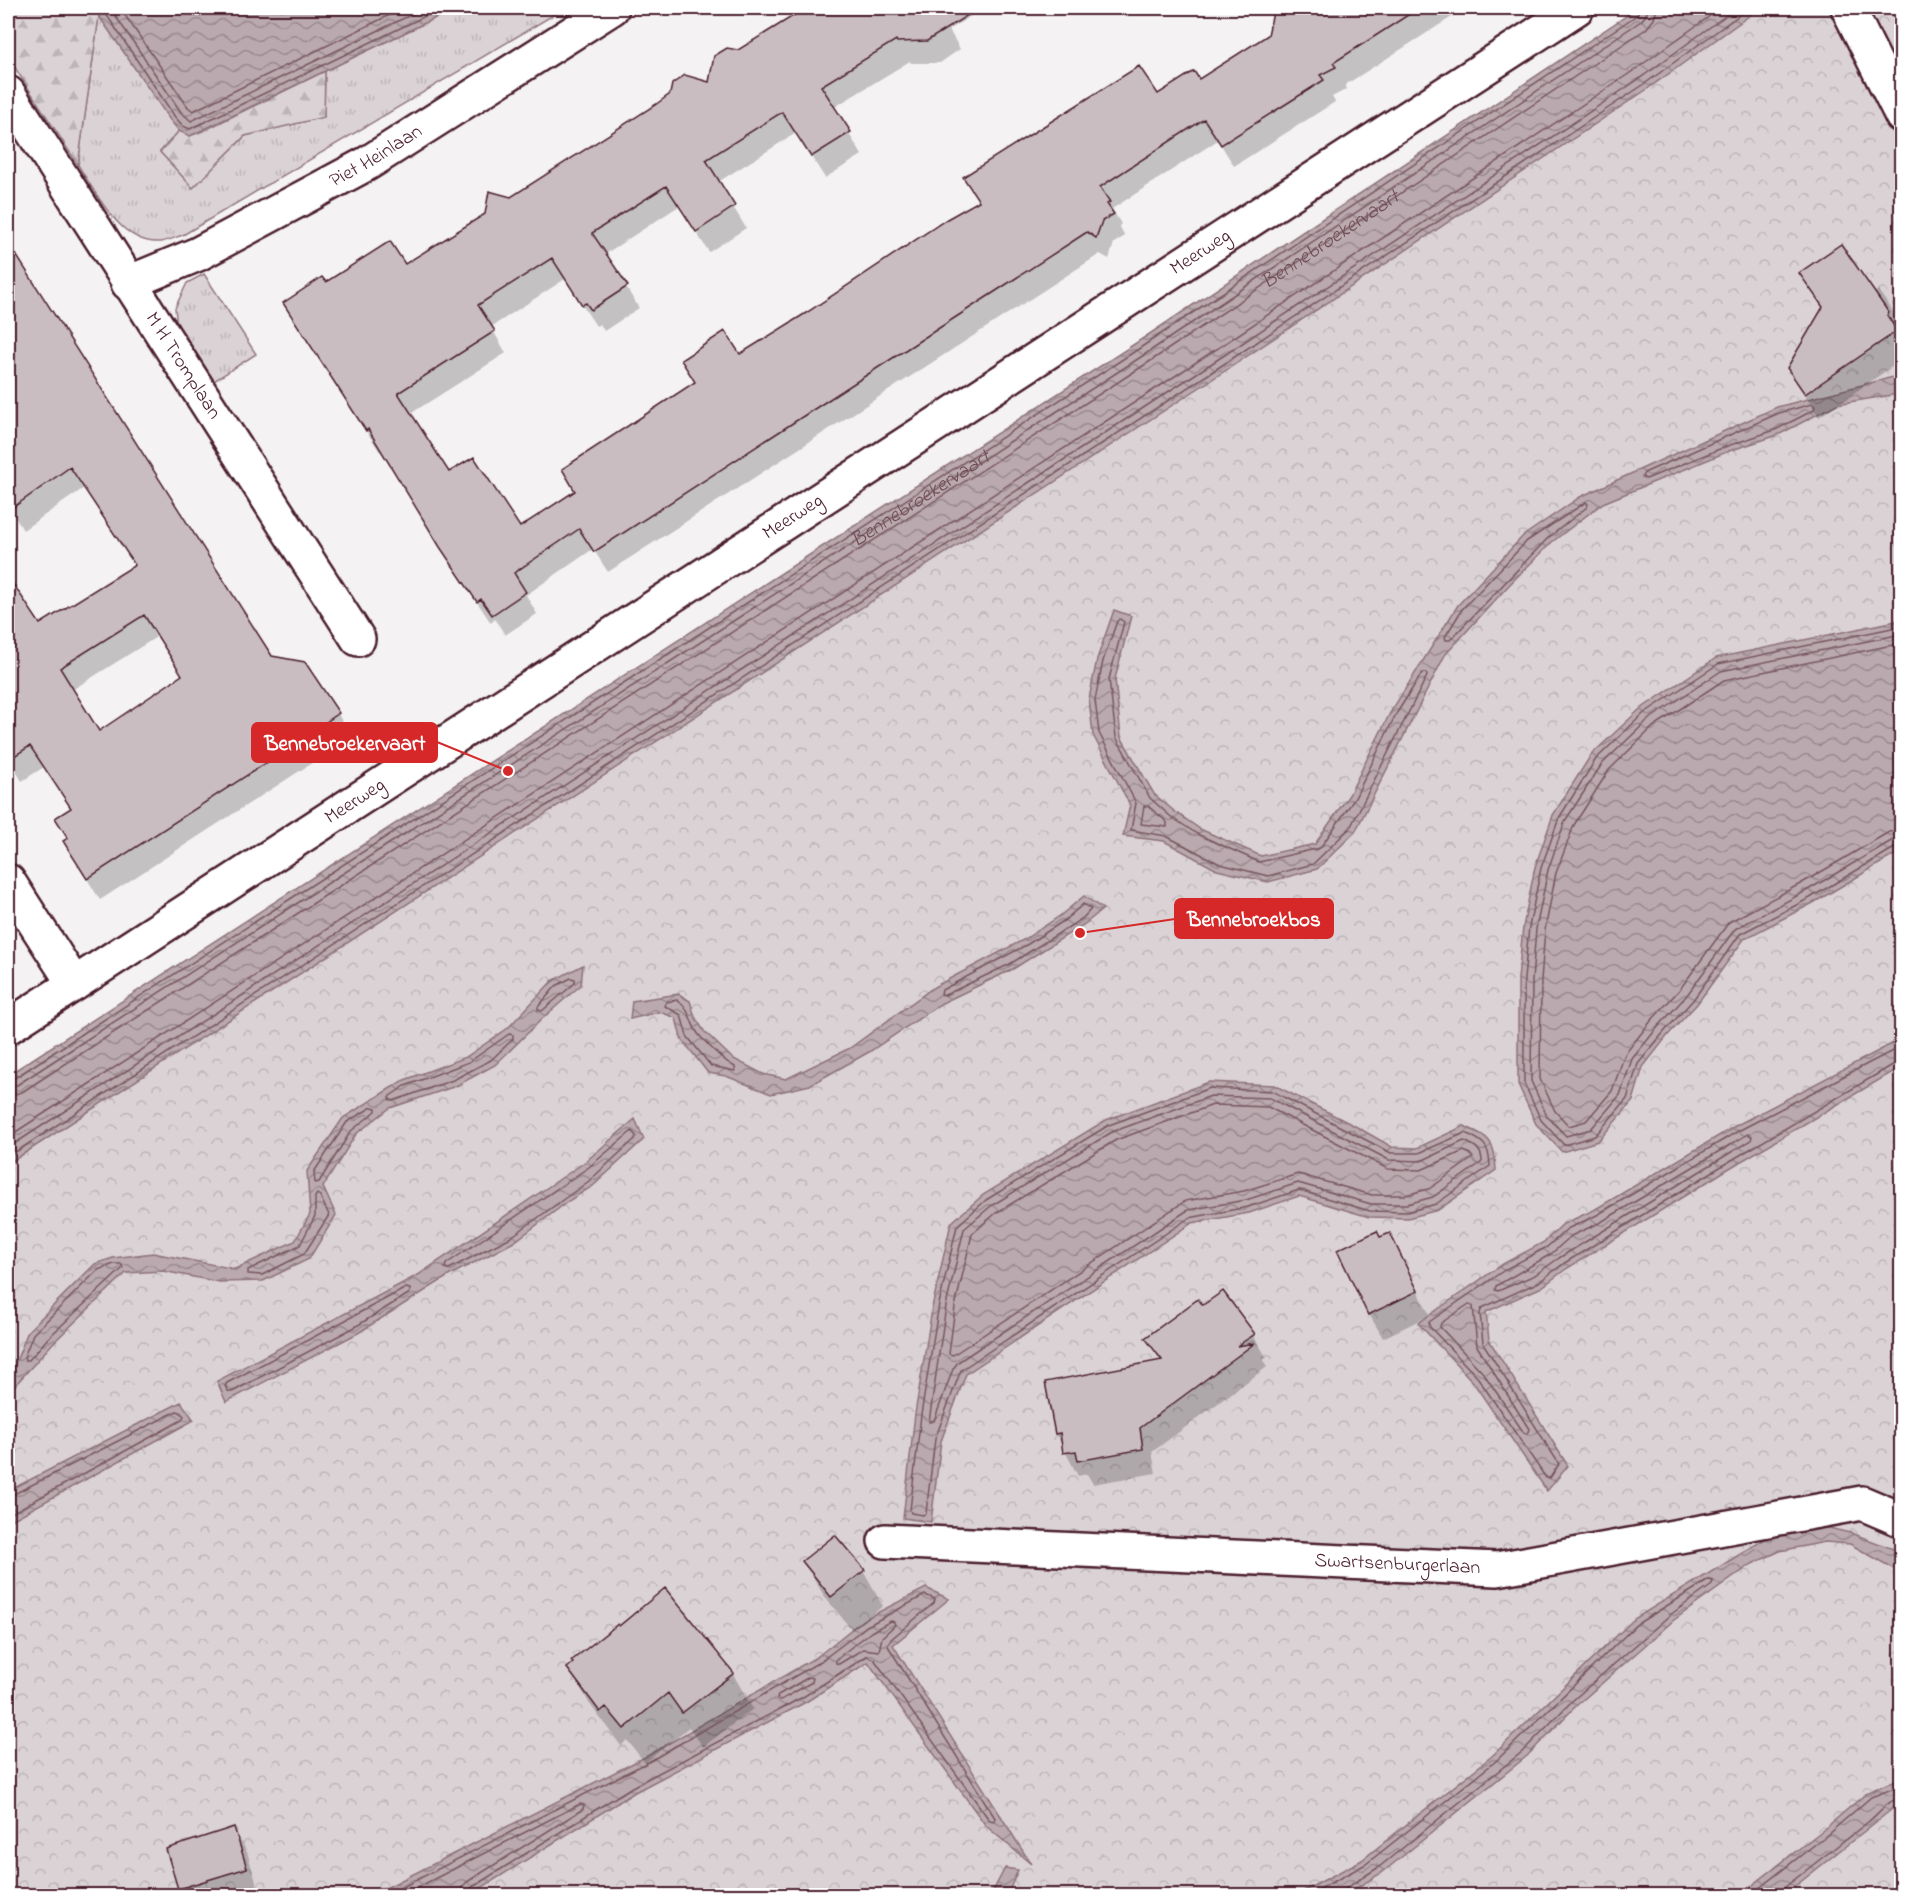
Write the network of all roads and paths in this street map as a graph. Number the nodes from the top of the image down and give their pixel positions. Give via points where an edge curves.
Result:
1 (612, 8) edge
2 (1577, 8) edge
3 (1848, 8) edge
4 (8, 93) edge
5 (1902, 116) edge
6 (128, 283) junction
7 (358, 639) dead end
8 (8, 881) edge
9 (74, 984) junction
10 (8, 1027) edge
11 (1902, 1520) edge
12 (885, 1541) dead end

1 - 6 street, Piet Heinlaan via 368,163 198,254
2 - 9 street, Meerweg
3 - 5 street
4 - 6 street, M H Tromplaan
6 - 7 street, M H Tromplaan
8 - 9 street
9 - 10 street, Meerweg
11 - 12 street, Swartsenburgerlaan via 1862,1503 1497,1569

